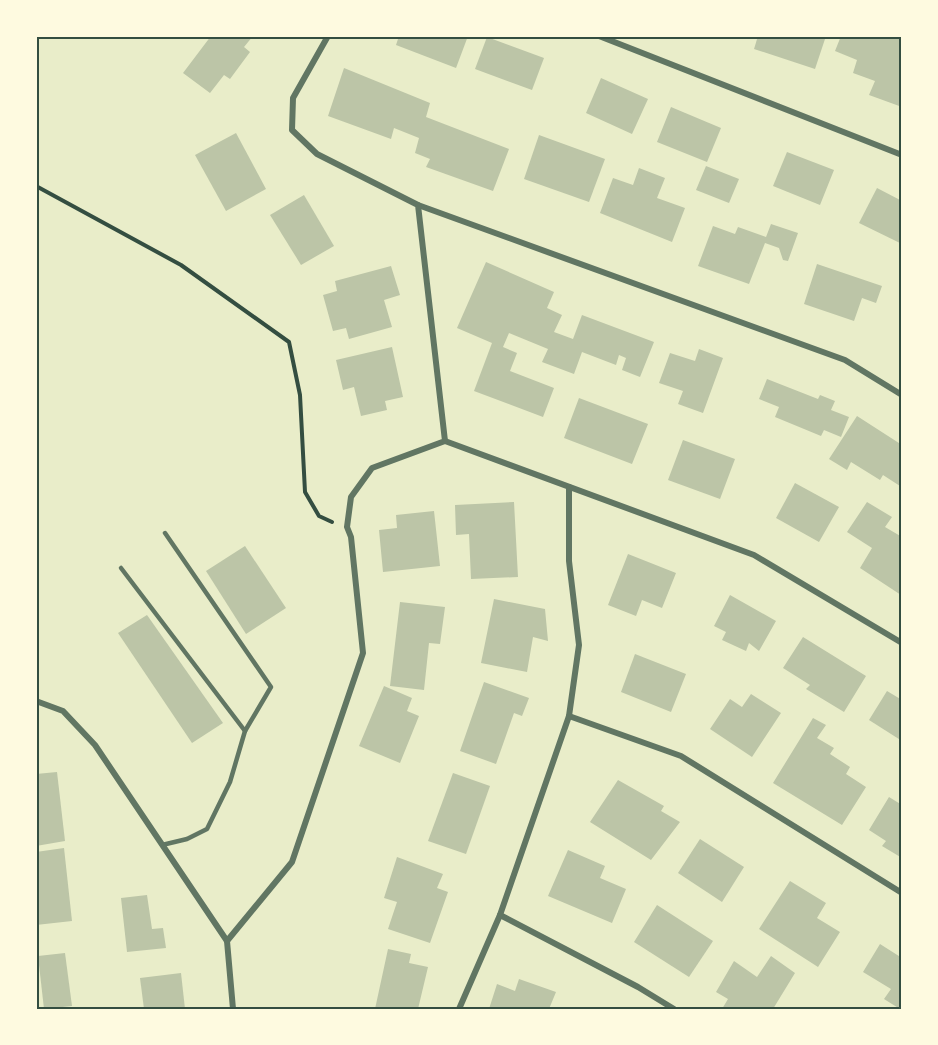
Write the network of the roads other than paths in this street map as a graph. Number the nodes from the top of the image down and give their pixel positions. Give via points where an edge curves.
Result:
1 (328, 36) edge
2 (599, 36) edge
3 (902, 154) edge
4 (418, 205) junction
5 (902, 395) edge
6 (445, 441) junction
7 (570, 487) junction
8 (165, 533) dead end
9 (121, 568) dead end
10 (902, 643) edge
11 (36, 701) edge
12 (569, 716) junction
13 (245, 731) junction
14 (162, 845) junction
15 (902, 893) edge
16 (500, 915) junction
17 (227, 941) junction
18 (233, 1009) edge
19 (459, 1009) edge
20 (674, 1009) edge

1 - 4 street via 292,98 292,130 317,154
2 - 3 street
4 - 5 street via 845,360
4 - 6 street
6 - 7 street
6 - 17 street via 372,468 351,497 346,527 351,537 363,653 292,862
7 - 10 street via 754,555
7 - 12 street via 569,561 579,645
8 - 13 lane via 271,687
9 - 13 lane
11 - 14 street via 63,711 95,745
12 - 15 street via 681,756
12 - 16 street
13 - 14 lane via 230,782 207,829
14 - 17 street
16 - 19 street
16 - 20 street
17 - 18 street

